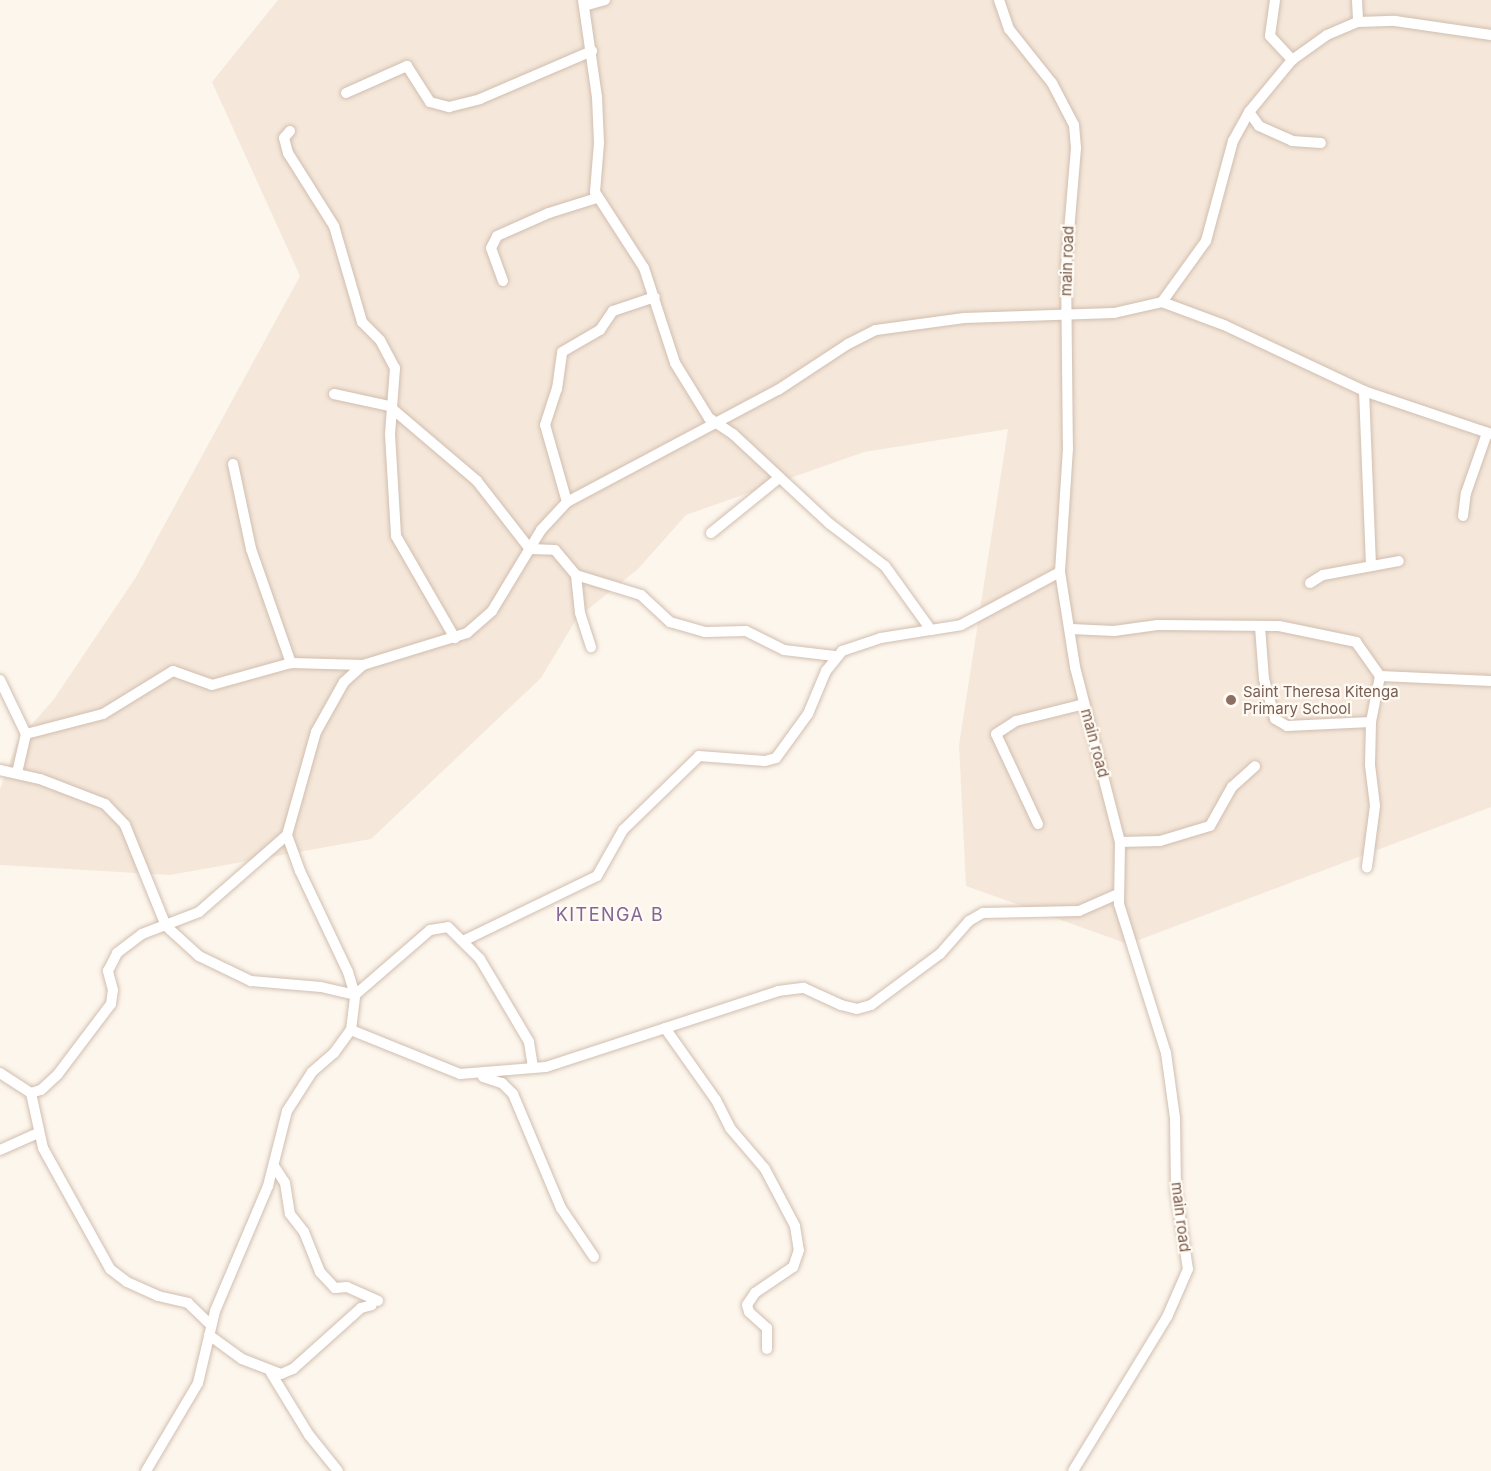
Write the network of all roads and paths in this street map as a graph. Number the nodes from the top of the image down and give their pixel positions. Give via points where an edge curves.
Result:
1 (605, 0) edge
2 (999, 0) edge
3 (1275, 0) edge
4 (1357, 0) edge
5 (584, 3) edge
6 (1358, 22) junction
7 (1491, 35) edge
8 (592, 51) junction
9 (1292, 60) junction
10 (346, 93) dead end
11 (1249, 112) junction
12 (290, 131) dead end
13 (1321, 143) dead end
14 (597, 198) junction
15 (503, 281) dead end
16 (655, 297) junction
17 (1162, 302) junction
18 (1066, 314) junction
19 (1364, 391) junction
20 (334, 394) dead end
21 (393, 410) junction
22 (717, 424) junction
23 (1489, 434) edge
24 (233, 464) dead end
25 (779, 478) junction
26 (567, 502) junction
27 (1463, 516) dead end
28 (711, 533) dead end
29 (530, 549) junction
30 (1399, 561) dead end
31 (1371, 566) junction
32 (1060, 572) junction
33 (576, 575) junction
34 (1310, 583) dead end
35 (1260, 627) junction
36 (1071, 629) junction
37 (931, 630) junction
38 (455, 638) junction
39 (591, 647) dead end
40 (835, 656) junction
41 (291, 663) junction
42 (363, 664) junction
43 (1380, 676) junction
44 (0, 680) edge
45 (1491, 681) edge
46 (1084, 704) junction
47 (1371, 722) junction
48 (26, 734) junction
49 (1255, 766) dead end
50 (0, 770) edge
51 (17, 773) junction
52 (1038, 824) dead end
53 (287, 835) junction
54 (1120, 842) junction
55 (1367, 867) dead end
56 (1118, 894) junction
57 (166, 926) junction
58 (463, 941) junction
59 (355, 995) junction
60 (665, 1028) junction
61 (351, 1030) junction
62 (533, 1068) junction
63 (0, 1073) edge
64 (474, 1075) junction
65 (31, 1093) junction
66 (38, 1133) junction
67 (0, 1150) edge
68 (274, 1166) junction
69 (594, 1257) dead end
70 (210, 1330) junction
71 (767, 1349) dead end
72 (270, 1373) junction
73 (146, 1471) edge
74 (338, 1471) edge
75 (1073, 1471) edge

1 - 5 street
2 - 18 street, main road via 1009,29 1052,82 1074,125
3 - 9 street via 1270,36
4 - 6 street
5 - 8 street
6 - 7 street via 1427,24
6 - 9 street via 1327,34
8 - 10 street via 480,99 449,107 430,102 407,66
8 - 14 street via 599,143
9 - 11 street
11 - 13 street via 1259,126 1292,141
11 - 17 street via 1233,141 1206,241
12 - 21 street via 284,138 288,153 334,226 362,322 380,340 395,368
14 - 15 street via 549,213 497,236 490,248
14 - 16 street via 644,268
16 - 22 street via 675,363 701,407
16 - 26 street via 613,311 600,330 561,352 557,389 545,424
17 - 18 street via 1114,313
17 - 19 street via 1235,329
18 - 22 street via 912,323 876,330
18 - 32 street, main road via 1069,414
19 - 23 street
19 - 31 street
20 - 21 street via 360,402 381,402
21 - 29 street via 477,481
21 - 38 street via 390,434 396,536
22 - 25 street
22 - 26 street
23 - 27 street via 1466,493
24 - 41 street via 251,549
25 - 28 street
25 - 37 street via 885,566
26 - 29 street via 552,515
29 - 33 street via 555,550
29 - 38 street via 492,611 467,633
30 - 31 street
31 - 34 street via 1323,575
32 - 36 street, main road
32 - 37 street via 961,625
33 - 39 street via 580,613
33 - 40 street via 641,595 670,622 705,632 746,631 784,650
35 - 36 street via 1158,625 1114,631
35 - 43 street via 1279,626 1356,642
35 - 47 street via 1264,679 1275,719 1287,726
36 - 46 street, main road
37 - 40 street via 881,638
38 - 42 street
40 - 58 street via 808,714 776,758 765,761 699,756 623,830 597,876
41 - 42 street
41 - 48 street via 222,684 168,672 103,714
42 - 53 street via 344,682 316,732
43 - 45 street
43 - 47 street
44 - 48 street
46 - 52 street via 1016,721 996,734
46 - 54 street, main road
47 - 55 street via 1370,765 1375,806
48 - 51 street
49 - 54 street via 1232,787 1210,826 1160,841
50 - 51 street
51 - 57 street via 87,796 117,814 153,887
53 - 57 street via 239,874 210,905
53 - 59 street
54 - 56 street, main road via 1123,857
56 - 60 street via 1078,911 982,914 969,921 940,954 871,1005 856,1009 804,988 778,991
56 - 75 street, main road via 1166,1053 1175,1118 1176,1191 1188,1269 1167,1317
57 - 59 street via 222,971 251,981 321,987
57 - 65 street via 142,934 117,953 108,971 113,990 111,1004 58,1074
58 - 59 street via 448,927 436,927
58 - 62 street via 480,959 529,1042
59 - 61 street
60 - 62 street via 574,1060
60 - 71 street via 730,1128 765,1169 795,1226 799,1250 793,1268 755,1293 747,1305 749,1312 767,1328
61 - 64 street via 444,1070
61 - 68 street via 294,1096 280,1132
62 - 64 street
63 - 65 street
64 - 69 street via 502,1083 513,1094 561,1208
65 - 66 street
66 - 67 street
66 - 70 street via 110,1269 158,1296 188,1303
68 - 70 street
68 - 72 street via 285,1183 290,1214 304,1232 320,1272 335,1288 347,1287 375,1303 361,1308 293,1369
70 - 72 street
70 - 73 street via 191,1401
72 - 74 street via 309,1435

